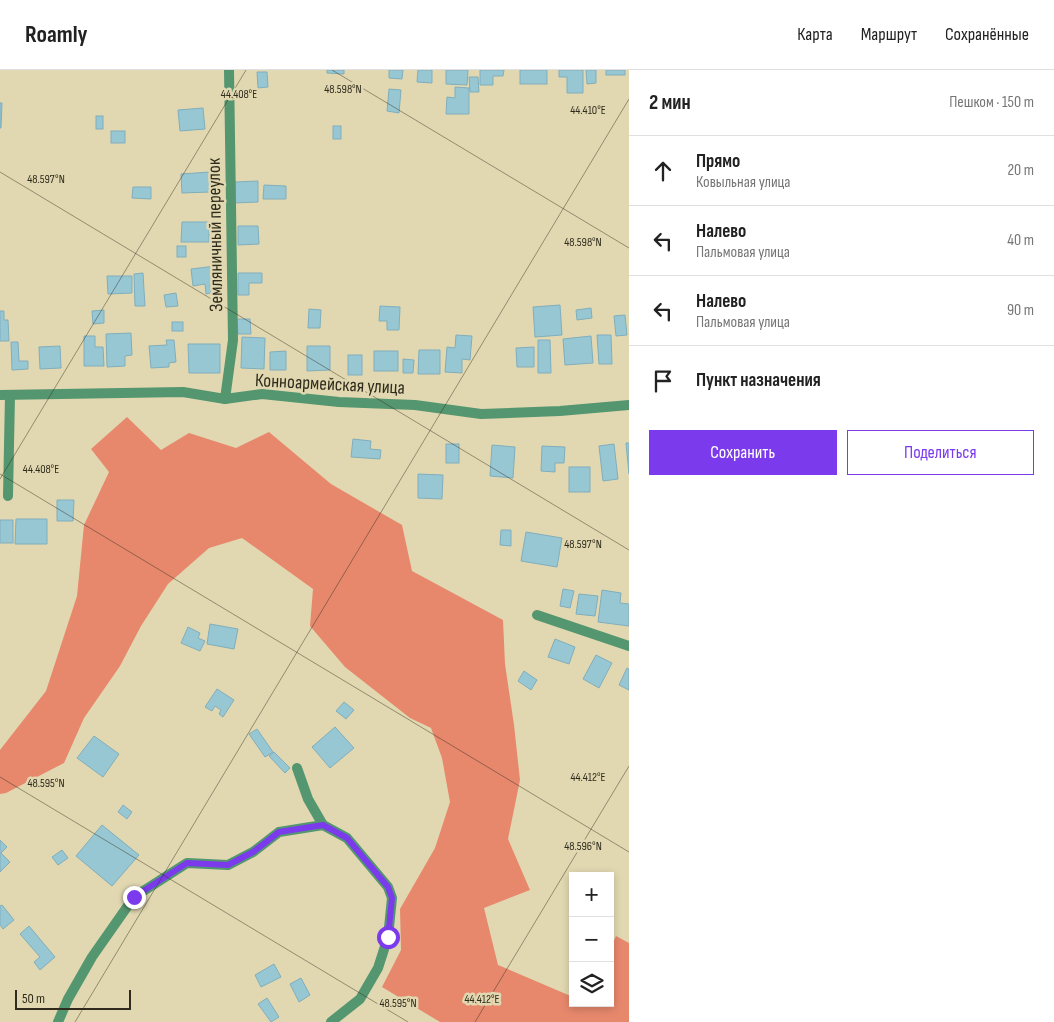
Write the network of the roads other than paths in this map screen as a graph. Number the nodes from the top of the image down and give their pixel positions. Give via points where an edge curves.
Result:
1 (229, 70) edge
2 (5, 395) edge
3 (225, 399) junction
4 (629, 406) edge
5 (8, 496) dead end
6 (537, 615) dead end
7 (629, 646) edge
8 (297, 768) dead end
9 (323, 825) junction
10 (58, 1022) edge
11 (331, 1022) edge

1 - 3 street, Земляничный переулок via 233,340
2 - 3 street, Конноармейская улица via 183,392
2 - 5 street
3 - 4 street, Конноармейская улица via 262,394 415,405 481,414
6 - 7 street
8 - 9 street via 308,799
9 - 10 street via 279,832 253,852 228,865 187,863 134,897 92,957
9 - 11 street via 347,838 388,887 392,898 388,937 378,968 360,999

